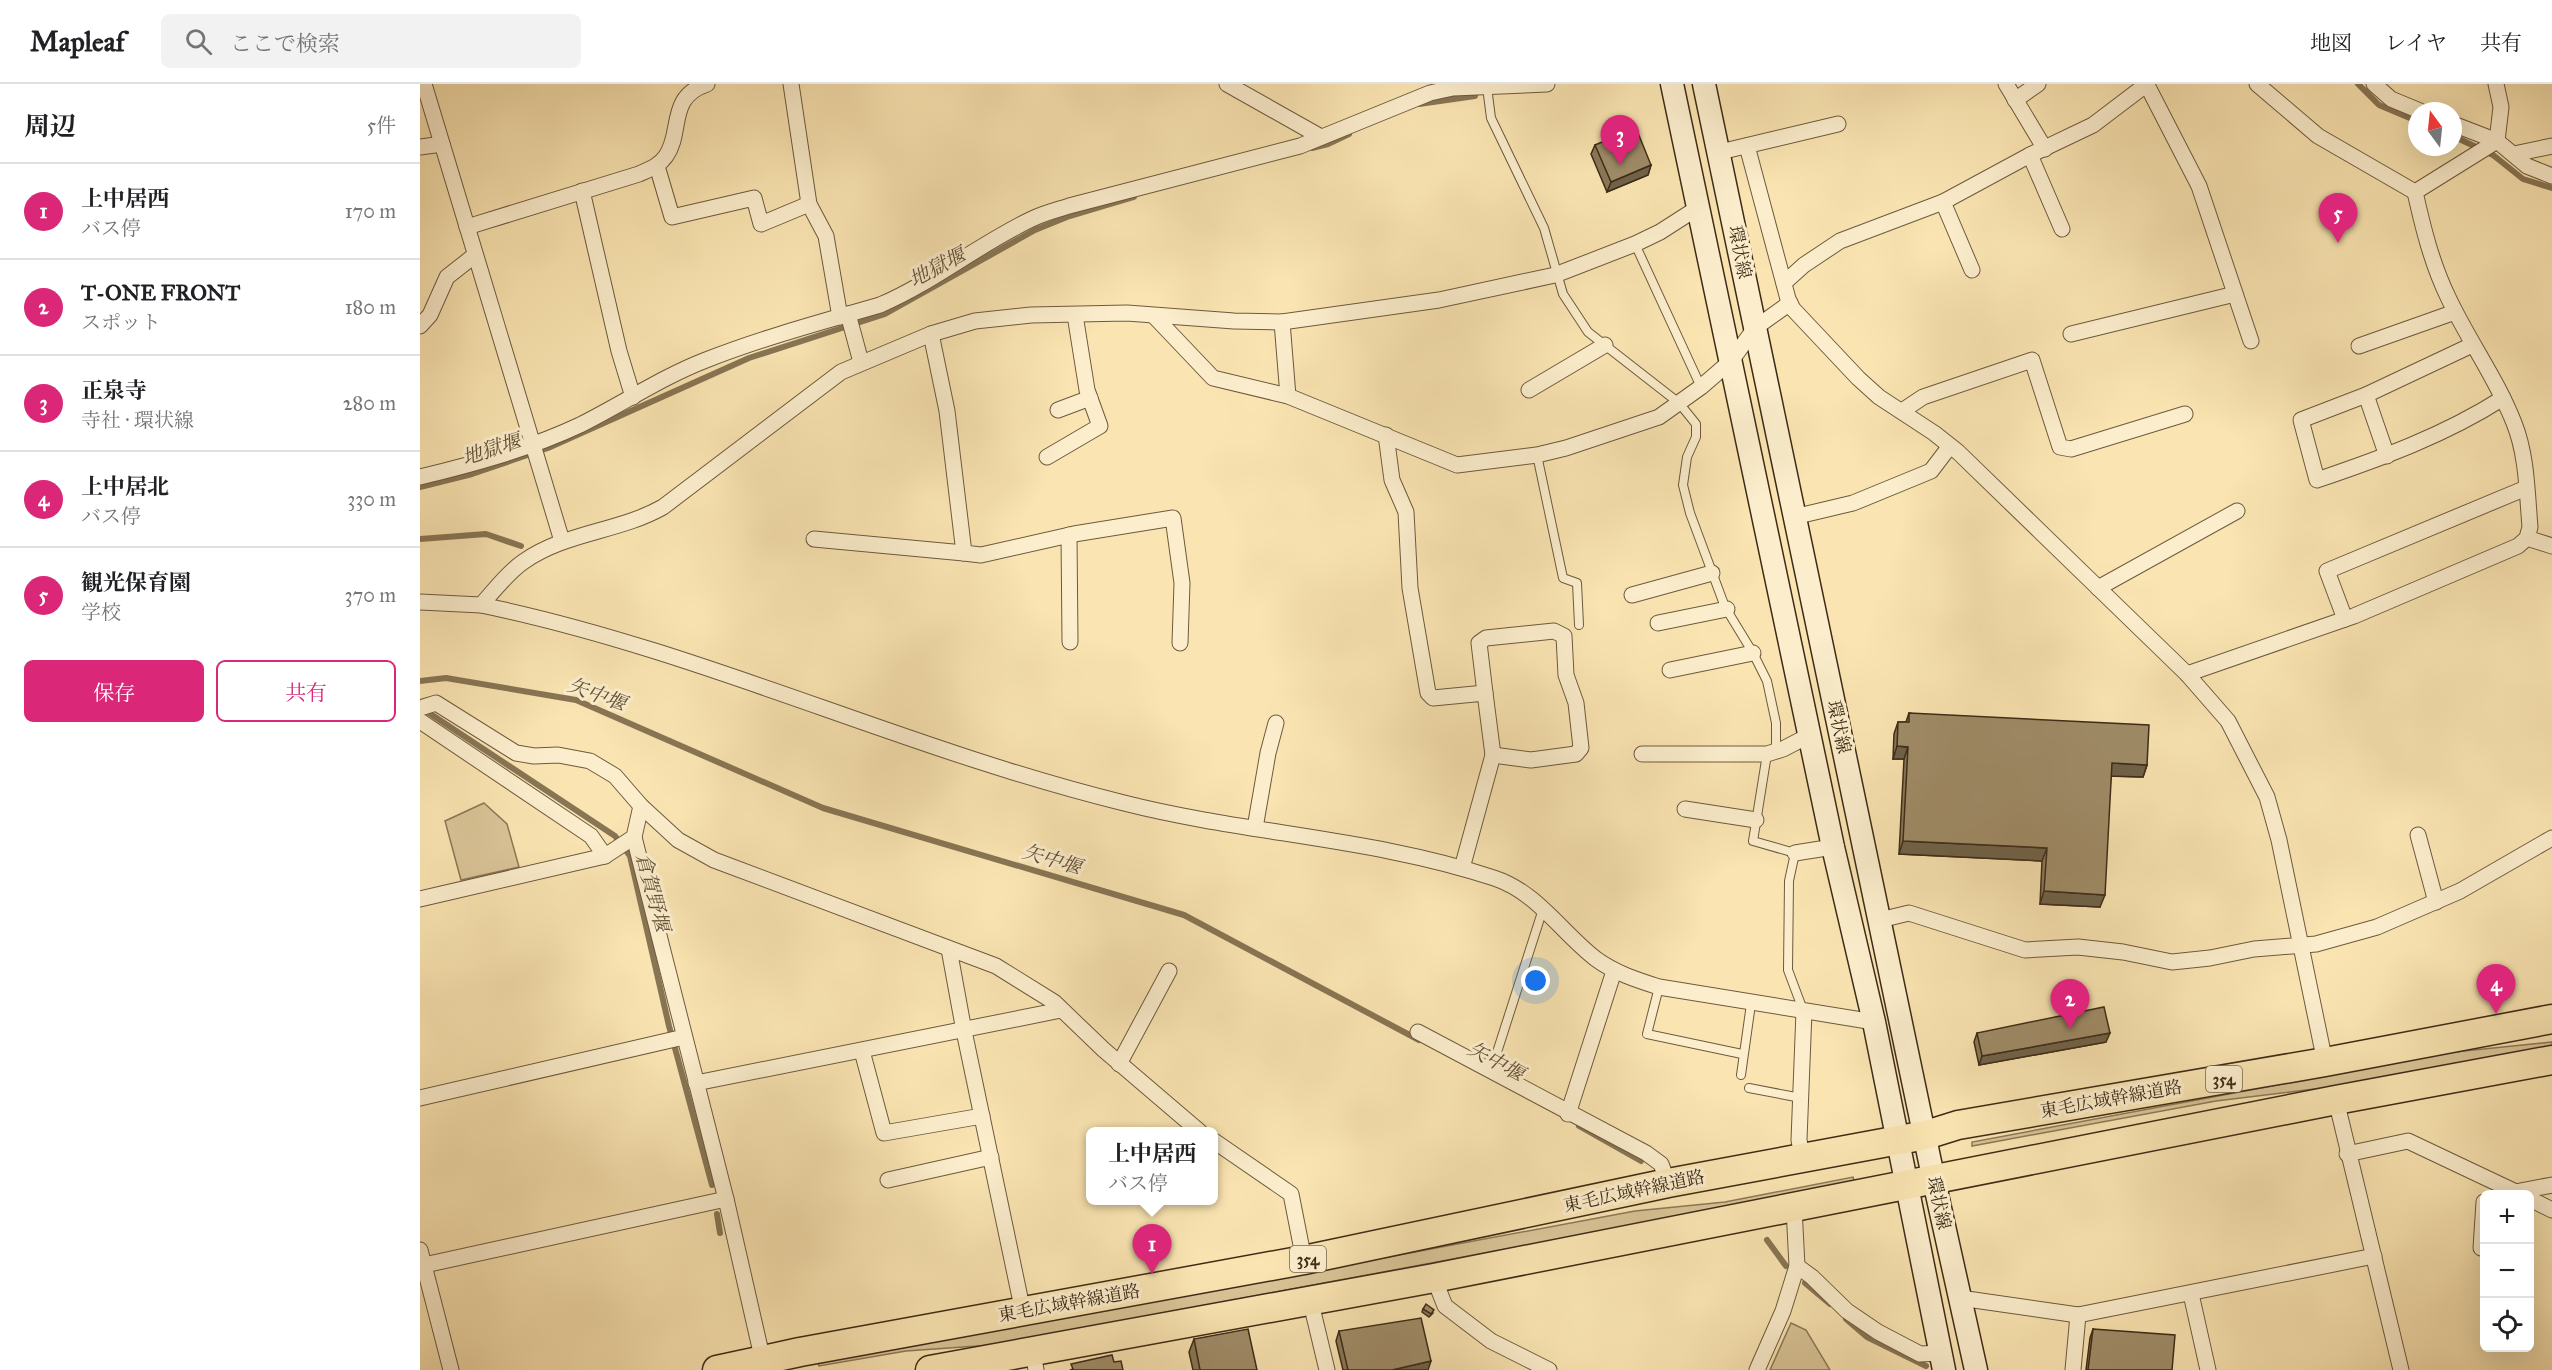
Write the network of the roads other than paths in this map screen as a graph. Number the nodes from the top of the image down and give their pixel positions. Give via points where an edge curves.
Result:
1 (424, 84) edge
2 (707, 84) edge
3 (791, 84) edge
4 (1227, 84) edge
5 (1547, 84) edge
6 (1672, 84) edge
7 (1704, 84) edge
8 (2006, 84) edge
9 (2038, 84) edge
10 (2147, 84) edge
11 (2257, 84) edge
12 (2374, 84) edge
13 (2496, 84) edge
14 (1452, 86) edge
15 (1487, 87) junction
16 (686, 89) edge
17 (2014, 99) junction
18 (2408, 106) edge
19 (1838, 124) dead end
20 (2462, 127) edge
21 (1321, 137) junction
22 (2498, 141) junction
23 (442, 144) junction
24 (1747, 146) junction
25 (2552, 146) edge
26 (420, 147) edge
27 (2045, 148) junction
28 (1720, 152) junction
29 (2514, 154) junction
30 (2030, 155) junction
31 (657, 166) junction
32 (2552, 176) edge
33 (582, 191) junction
34 (2415, 192) junction
35 (1942, 202) junction
36 (809, 204) junction
37 (1699, 207) junction
38 (467, 227) junction
39 (2062, 229) dead end
40 (1635, 244) junction
41 (475, 255) junction
42 (1972, 270) dead end
43 (1555, 275) junction
44 (1784, 283) junction
45 (2235, 294) junction
46 (1790, 303) junction
47 (2455, 312) junction
48 (1075, 315) junction
49 (844, 316) junction
50 (1154, 316) junction
51 (1282, 322) junction
52 (420, 326) edge
53 (1755, 328) junction
54 (931, 334) junction
55 (2071, 334) dead end
56 (2251, 341) dead end
57 (1605, 345) junction
58 (2472, 345) junction
59 (2359, 346) dead end
60 (1731, 361) junction
61 (861, 362) junction
62 (1701, 387) junction
63 (1529, 390) dead end
64 (2366, 395) junction
65 (1288, 396) junction
66 (633, 397) junction
67 (1090, 398) junction
68 (2503, 398) junction
69 (1679, 403) junction
70 (1058, 410) dead end
71 (1902, 411) junction
72 (2185, 414) dead end
73 (1386, 435) junction
74 (532, 445) junction
75 (1950, 446) junction
76 (1537, 455) junction
77 (2387, 456) junction
78 (1047, 457) dead end
79 (420, 477) edge
80 (2526, 488) junction
81 (2237, 511) dead end
82 (1794, 517) junction
83 (1069, 535) junction
84 (2527, 538) junction
85 (814, 539) dead end
86 (562, 541) junction
87 (2552, 546) edge
88 (964, 553) junction
89 (1712, 573) junction
90 (2098, 588) junction
91 (1632, 595) dead end
92 (420, 602) edge
93 (481, 605) junction
94 (1727, 609) junction
95 (2345, 620) junction
96 (1658, 623) dead end
97 (1579, 625) dead end
98 (1070, 642) dead end
99 (1180, 643) dead end
100 (1753, 652) junction
101 (1670, 670) dead end
102 (2187, 674) junction
103 (1485, 693) junction
104 (424, 706) edge
105 (420, 721) edge
106 (1276, 723) dead end
107 (1810, 735) junction
108 (1772, 752) junction
109 (1642, 754) dead end
110 (1493, 755) junction
111 (641, 806) junction
112 (1685, 809) dead end
113 (1756, 820) junction
114 (1255, 828) junction
115 (2418, 835) dead end
116 (2552, 838) edge
117 (621, 845) junction
118 (1833, 847) junction
119 (1795, 853) junction
120 (1462, 868) junction
121 (420, 898) edge
122 (2436, 902) junction
123 (1543, 909) junction
124 (1880, 920) junction
125 (2302, 945) junction
126 (949, 949) junction
127 (1614, 970) junction
128 (1169, 971) dead end
129 (1659, 987) junction
130 (1750, 1004) junction
131 (1061, 1010) junction
132 (1804, 1011) junction
133 (2552, 1019) edge
134 (1874, 1022) junction
135 (964, 1031) junction
136 (1418, 1032) dead end
137 (684, 1037) junction
138 (862, 1051) junction
139 (1742, 1054) junction
140 (2552, 1060) edge
141 (2325, 1062) junction
142 (1119, 1064) junction
143 (1491, 1071) junction
144 (1741, 1075) dead end
145 (696, 1083) junction
146 (1749, 1088) dead end
147 (420, 1098) edge
148 (1801, 1098) junction
149 (2336, 1100) junction
150 (1569, 1114) junction
151 (982, 1116) junction
152 (1195, 1127) edge
153 (1926, 1135) junction
154 (1897, 1140) junction
155 (1218, 1144) edge
156 (2347, 1154) junction
157 (991, 1157) junction
158 (1802, 1157) junction
159 (2486, 1178) junction
160 (888, 1180) dead end
161 (1934, 1180) junction
162 (1668, 1183) junction
163 (2552, 1185) edge
164 (1906, 1186) junction
165 (2485, 1190) edge
166 (2511, 1190) edge
167 (2530, 1190) edge
168 (726, 1199) junction
169 (2534, 1201) edge
170 (1794, 1208) junction
171 (2552, 1210) edge
172 (2373, 1257) junction
173 (421, 1260) edge
174 (1305, 1260) junction
175 (1797, 1266) junction
176 (1434, 1278) junction
177 (2191, 1294) junction
178 (1960, 1298) junction
179 (1310, 1299) junction
180 (1023, 1311) junction
181 (2078, 1314) junction
182 (1034, 1361) edge
183 (1942, 1362) edge
184 (743, 1367) edge
185 (451, 1370) edge
186 (930, 1370) edge
187 (1327, 1370) edge
188 (1549, 1370) edge
189 (1757, 1370) edge
190 (1976, 1370) edge
191 (2073, 1370) edge
192 (2208, 1370) edge
193 (2401, 1370) edge

1 - 23 street
2 - 16 street
3 - 36 street
4 - 21 street
5 - 15 street
6 - 37 street, 環状線
7 - 28 street, 環状線
8 - 17 street
9 - 17 street
10 - 27 street via 2093,125
10 - 45 street via 2199,186
11 - 34 street via 2318,136
12 - 18 street via 2391,99
13 - 22 street via 2501,107
14 - 15 street
14 - 21 street
15 - 43 lane via 1491,118 1544,228
16 - 31 street via 668,154
17 - 27 street
19 - 24 street
20 - 22 street
21 - 49 street via 1035,218 902,295
22 - 29 street
22 - 34 street
23 - 26 street
23 - 38 street
24 - 28 street
24 - 44 street
25 - 29 street
27 - 30 street
28 - 53 street, 環状線
29 - 32 street via 2527,166
30 - 35 street
30 - 39 street
31 - 33 street
31 - 36 street via 672,217 754,198 761,224
33 - 38 street
33 - 66 street
34 - 47 street via 2425,238
35 - 42 street
35 - 44 street via 1840,241
36 - 49 street via 826,236
37 - 40 street
37 - 60 street, 環状線
38 - 41 street
40 - 43 street
40 - 62 lane
41 - 52 street via 447,278 430,315
41 - 74 street
43 - 51 street via 1439,300
43 - 57 lane via 1588,332
44 - 46 street
45 - 55 street
45 - 56 street
46 - 53 street
46 - 71 street via 1858,378
47 - 58 street
47 - 59 street
48 - 50 street
48 - 54 street via 991,318
48 - 67 street
49 - 61 street
49 - 66 street via 704,361
50 - 51 street
50 - 65 street via 1214,378
51 - 65 street
53 - 60 street
53 - 82 street, 環状線
54 - 61 street
54 - 88 street via 947,411
57 - 63 street
57 - 69 lane
58 - 64 street
58 - 68 street
60 - 62 street
60 - 107 street, 環状線
61 - 86 street via 841,372 663,507 641,519
62 - 69 street
64 - 77 street
64 - 77 street via 2301,420 2317,480
65 - 73 street
66 - 74 street
67 - 70 street
67 - 78 street via 1100,426
68 - 77 street via 2467,421
68 - 80 street via 2515,425
69 - 76 street via 1659,417
69 - 89 lane via 1696,424 1683,485
71 - 72 street via 1923,398 2032,360 2060,447 2071,449
71 - 75 street
73 - 76 street via 1457,465
73 - 103 street via 1392,480 1406,512 1410,588 1428,693 1433,698
74 - 79 street
74 - 86 street
75 - 82 street via 1931,471 1853,502
75 - 90 street
76 - 97 lane via 1563,578 1577,583
80 - 84 street via 2530,527
80 - 95 street via 2327,571
81 - 90 street
82 - 124 street, 環状線
83 - 88 street via 981,555
83 - 98 street
83 - 99 street via 1173,518 1182,583
84 - 87 street
84 - 95 street via 2518,546
85 - 88 street
86 - 93 street via 521,563
89 - 91 street
89 - 94 lane
90 - 102 street
92 - 93 street
93 - 114 street via 638,647 910,740 1125,804
94 - 96 street
94 - 100 lane
95 - 102 street
100 - 101 street
100 - 108 lane via 1767,681 1776,723
102 - 125 street via 2228,721 2267,797
103 - 110 street
103 - 110 street via 1479,643 1486,638 1554,631 1564,636 1566,675 1576,703 1581,748 1576,754 1531,760
104 - 111 street via 436,703 516,753 590,761 615,776
105 - 117 street via 591,836
106 - 114 street
107 - 108 street
107 - 118 street, 環状線
108 - 109 street
108 - 113 lane
110 - 120 street
111 - 117 street
111 - 126 street via 678,840 714,860
112 - 113 street
113 - 119 lane via 1753,841
114 - 120 street
115 - 122 street
116 - 122 street
117 - 121 street
117 - 137 street
118 - 119 street
118 - 134 street, 環状線
119 - 132 lane via 1789,880 1788,970
120 - 123 street via 1498,879 1532,897
122 - 125 street via 2377,927 2316,945
123 - 127 street via 1596,959
123 - 143 lane
124 - 125 street via 1909,913 2025,950 2078,947 2172,962
124 - 153 street, 環状線
125 - 141 street
126 - 131 street via 996,966
126 - 135 street
127 - 129 street
127 - 150 street
128 - 142 street
129 - 130 street
129 - 139 lane via 1647,1034
130 - 132 street
130 - 139 lane
131 - 135 street
131 - 142 street
132 - 134 street
132 - 148 street
133 - 141 highway, 東毛広域幹線道路 / 354
134 - 154 street, 環状線
135 - 138 street
135 - 151 street
136 - 143 street
137 - 145 street
137 - 147 street
138 - 145 street
138 - 151 street via 884,1133
139 - 144 lane
140 - 149 highway, 354
141 - 153 highway, 東毛広域幹線道路 / 354 via 1958,1125
142 - 152 street
143 - 150 street
145 - 168 street
146 - 148 lane
148 - 158 street
149 - 156 street
149 - 161 highway, 354
150 - 162 street via 1661,1164
151 - 157 street
153 - 154 highway, 東毛広域幹線道路 / 354
153 - 161 street, 環状線
154 - 158 highway, 東毛広域幹線道路 / 354
154 - 164 street, 環状線
155 - 174 street via 1291,1194
156 - 159 street via 2408,1141
156 - 172 street
157 - 160 street
157 - 180 street
158 - 162 highway, 東毛広域幹線道路 / 354
159 - 165 street
159 - 166 street
161 - 164 highway, 354
161 - 178 street, 環状線
162 - 174 highway, 東毛広域幹線道路 / 354
163 - 167 street
164 - 170 highway, 354
164 - 183 street, 環状線
168 - 173 street
168 - 184 street
169 - 171 street
170 - 175 street
170 - 176 highway, 354
172 - 177 street
172 - 193 street
173 - 185 street
174 - 180 highway, 東毛広域幹線道路 / 354
175 - 183 street via 1847,1311 1878,1332 1910,1351
175 - 189 street via 1783,1311
176 - 179 highway, 354
176 - 188 street via 1445,1306 1491,1341
177 - 181 street
177 - 192 street
178 - 181 street
178 - 190 street, 環状線
179 - 182 highway, 354
179 - 187 street
180 - 184 highway, 東毛広域幹線道路 / 354
181 - 191 street
182 - 186 highway, 354

